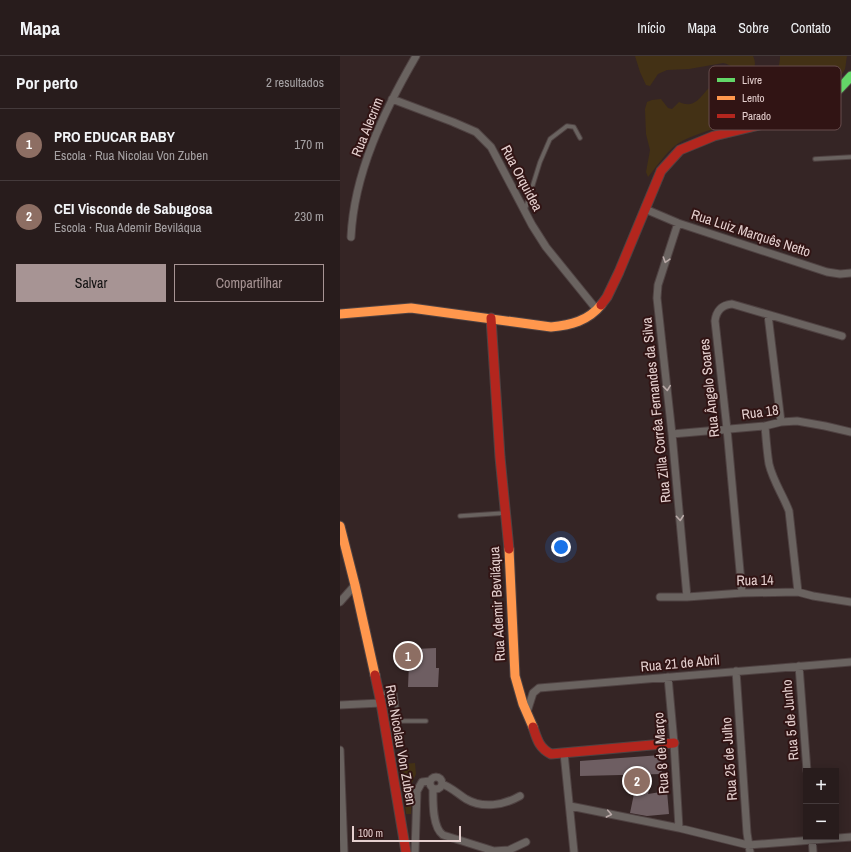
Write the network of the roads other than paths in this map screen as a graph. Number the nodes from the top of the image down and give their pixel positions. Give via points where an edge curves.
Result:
1 (416, 56) edge
2 (851, 76) edge
3 (841, 88) edge
4 (392, 99) junction
5 (741, 130) edge
6 (580, 138) dead end
7 (851, 157) edge
8 (814, 159) dead end
9 (645, 209) junction
10 (525, 212) junction
11 (678, 223) junction
12 (350, 237) dead end
13 (851, 273) edge
14 (597, 310) junction
15 (340, 314) edge
16 (768, 315) junction
17 (491, 318) junction
18 (842, 336) dead end
19 (781, 422) junction
20 (765, 426) junction
21 (727, 429) junction
22 (851, 432) edge
23 (672, 434) junction
24 (506, 512) junction
25 (460, 516) dead end
26 (340, 526) edge
27 (355, 585) junction
28 (798, 592) junction
29 (742, 593) junction
30 (660, 597) dead end
31 (687, 597) junction
32 (340, 602) edge
33 (851, 602) edge
34 (851, 662) edge
35 (799, 666) junction
36 (736, 671) junction
37 (668, 677) junction
38 (380, 698) junction
39 (340, 705) edge
40 (527, 712) junction
41 (426, 721) dead end
42 (674, 743) junction
43 (340, 750) edge
44 (564, 753) junction
45 (807, 768) edge
46 (430, 781) junction
47 (442, 784) junction
48 (433, 788) junction
49 (341, 790) edge
50 (520, 796) dead end
51 (570, 806) junction
52 (679, 828) junction
53 (839, 837) edge
54 (851, 837) edge
55 (803, 840) edge
56 (812, 840) edge
57 (526, 842) dead end
58 (749, 849) edge
59 (344, 852) edge
60 (406, 852) edge
61 (415, 852) edge
62 (574, 852) edge
63 (814, 852) edge

1 - 4 street, Rua Alecrim
2 - 3 street
4 - 10 street, Rua Orquidea via 476,132 491,147
4 - 12 street, Rua Alecrim via 360,181
5 - 9 street via 714,136 680,150 661,171
6 - 10 lane via 574,127 567,126 550,139 540,162
7 - 8 lane
9 - 11 street, Rua Luiz Marquês Netto
9 - 14 street via 619,272 607,297
10 - 14 street, Rua Orquidea via 546,247
11 - 13 street, Rua Luiz Marquês Netto via 827,272
11 -> 23 street, Rua Zilla Corrêa Fernandes da Silva via 658,285 657,298
14 - 17 street via 584,320 551,327
15 - 17 street via 411,308
16 - 18 street, Rua Ângelo Soares
16 - 19 street
16 - 21 street, Rua Ângelo Soares via 732,304 716,312
17 - 24 street, Rua Ademir Beviláqua
19 - 20 street, Rua 18
19 - 22 street, Rua 18 via 809,422
20 - 21 street, Rua 18
20 - 28 street via 769,464 789,511
21 - 23 street, Rua 18
21 - 29 street, Rua Ângelo Soares
23 -> 31 street, Rua Zilla Corrêa Fernandes da Silva
24 - 25 lane
24 - 40 street, Rua Ademir Beviláqua via 515,676
26 - 27 street, Rua Nicolau Von Zuben
27 - 32 street
27 - 38 street, Rua Nicolau Von Zuben
28 - 29 street, Rua 14
28 - 33 street, Rua 14
29 - 31 street, Rua 14
30 - 31 street, Rua 14
34 - 35 street, Rua 21 de Abril
35 - 36 street, Rua 21 de Abril
35 - 45 street, Rua 5 de Junho
36 - 37 street, Rua 21 de Abril
36 - 58 street, Rua 25 de Julho
37 - 40 street, Rua 21 de Abril via 539,688 534,693
37 - 42 street, Rua 8 de Março
38 - 39 street
38 - 41 lane via 392,692 395,694 400,721
38 - 60 street, Rua Nicolau Von Zuben
40 - 44 street, Rua Ademir Beviláqua via 540,747 547,753
42 - 44 street, Rua Ademir Beviláqua
42 - 52 street, Rua 8 de Março
43 - 49 street
44 - 51 street
46 - 47 street via 436,777
46 - 48 street
46 - 61 street via 422,782 417,791
47 - 48 street via 438,789
47 - 50 street via 477,804 499,804
48 - 57 street via 435,819 443,835 494,851 508,850
49 - 59 street
51 -> 52 street
51 - 62 street
52 - 58 street
53 - 54 street
55 - 58 street
56 - 63 street

